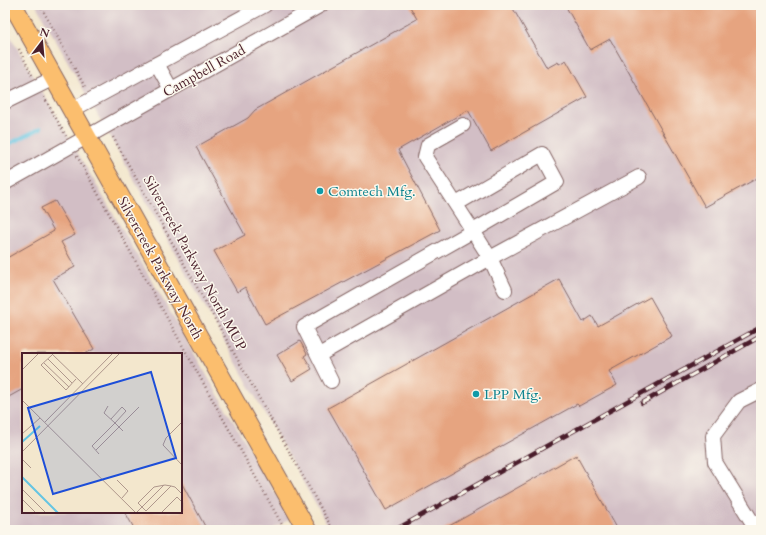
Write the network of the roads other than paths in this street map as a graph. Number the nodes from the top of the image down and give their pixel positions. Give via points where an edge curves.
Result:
1 (13, 5) edge
2 (265, 5) edge
3 (321, 5) edge
4 (157, 64) junction
5 (54, 78) junction
6 (171, 89) junction
7 (5, 102) edge
8 (72, 110) junction
9 (463, 125) dead end
10 (79, 142) junction
11 (639, 177) dead end
12 (5, 183) edge
13 (456, 204) junction
14 (473, 231) junction
15 (490, 258) junction
16 (505, 290) dead end
17 (318, 355) junction
18 (331, 381) dead end
19 (761, 390) edge
20 (307, 530) edge
21 (757, 530) edge

1 - 5 main road, Silvercreek Parkway North
2 - 4 street, Campbell Road
3 - 6 street, Campbell Road
4 - 6 street
4 - 8 street, Campbell Road
5 - 7 street
5 - 8 main road, Silvercreek Parkway North
6 - 10 street, Campbell Road
8 - 10 main road, Silvercreek Parkway North
9 - 13 street via 428,145 425,157
10 - 12 street, Campbell Road
10 - 20 main road, Silvercreek Parkway North
11 - 15 street
13 - 14 street
13 - 14 street via 542,154 557,182
14 - 15 street
14 - 17 street via 304,326
15 - 16 street
15 - 17 street
17 - 18 street
19 - 21 street via 739,401 713,436 715,462

